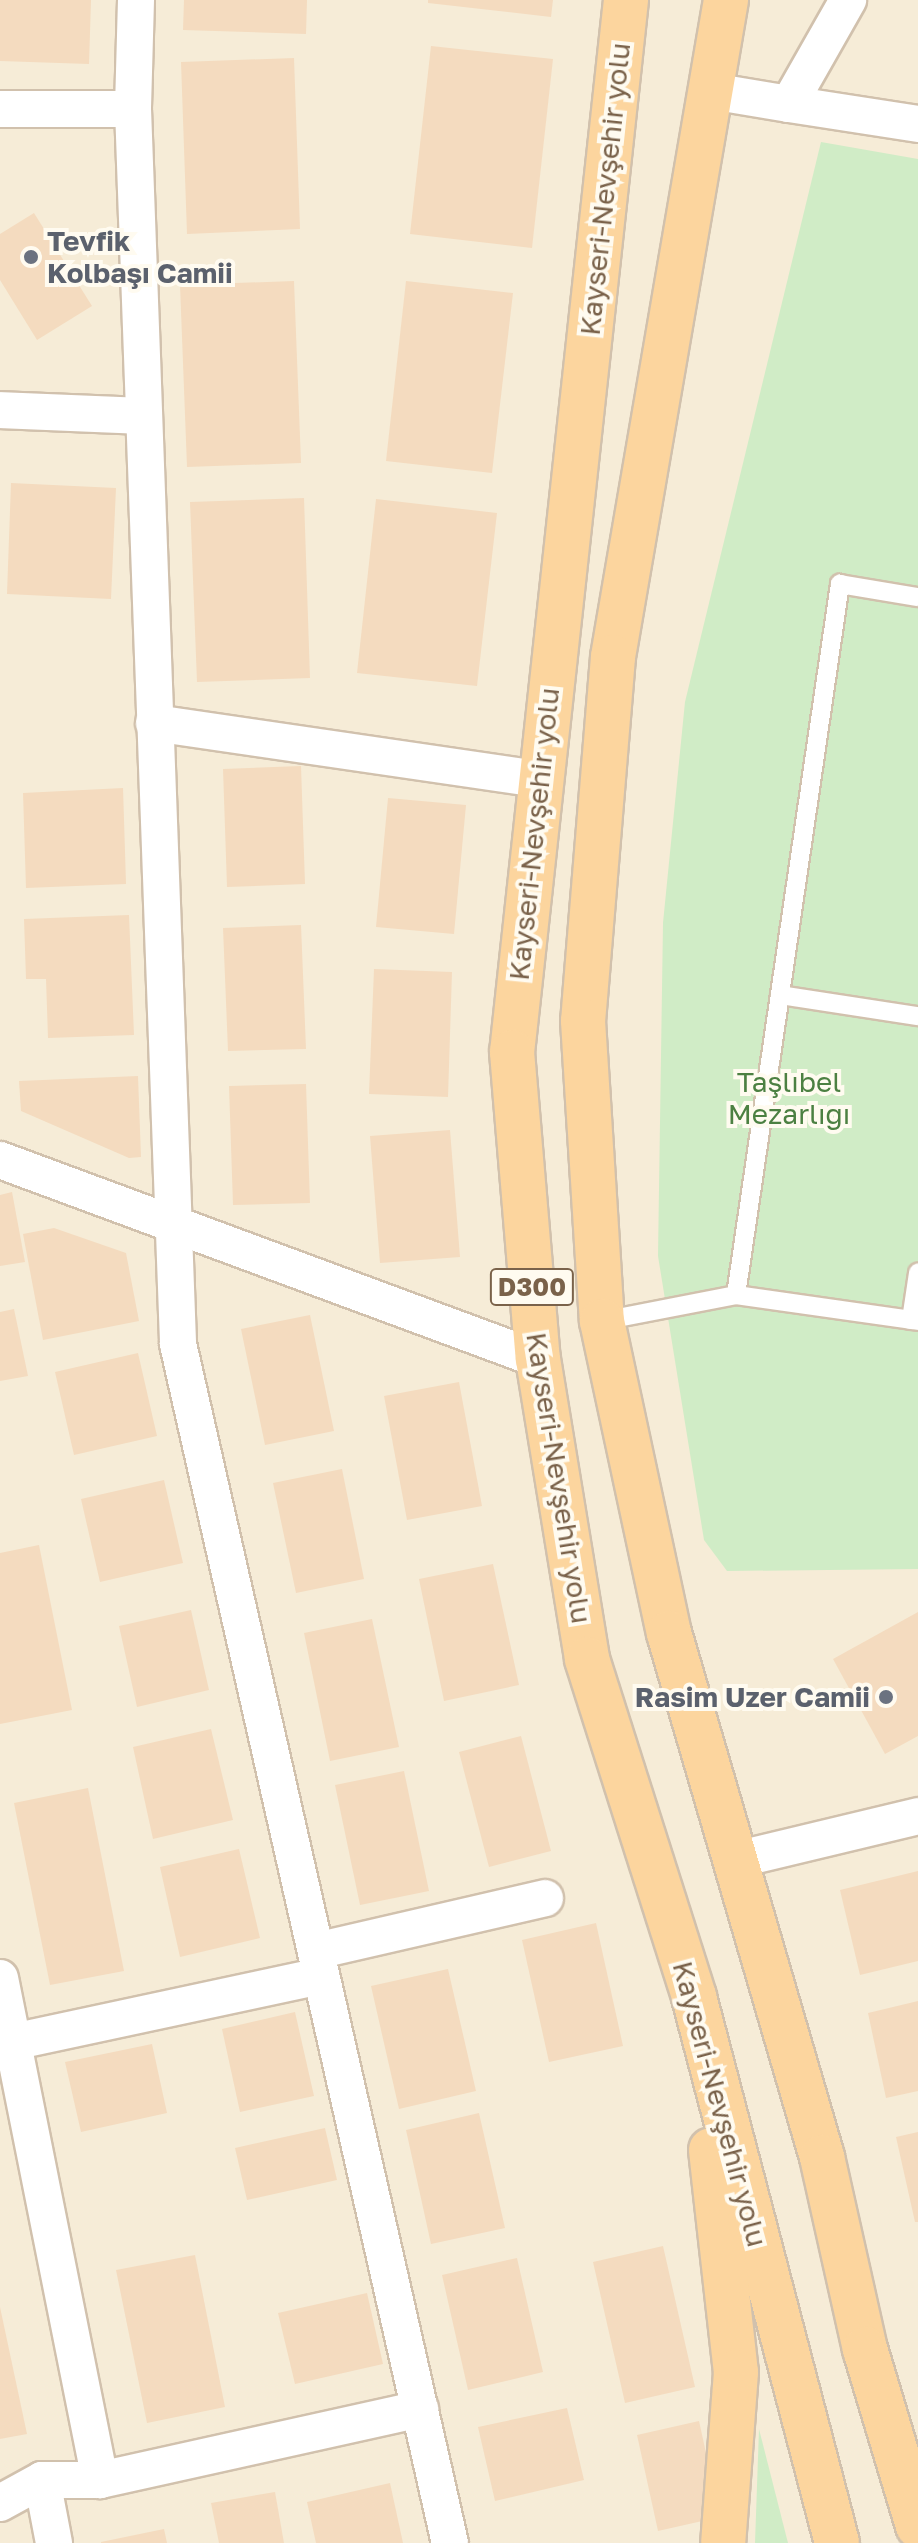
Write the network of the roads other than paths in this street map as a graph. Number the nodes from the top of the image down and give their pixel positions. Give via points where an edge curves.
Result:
1 (136, 0) edge
2 (626, 0) edge
3 (726, 0) edge
4 (848, 0) edge
5 (711, 91) junction
6 (789, 104) junction
7 (0, 109) edge
8 (133, 109) junction
9 (918, 124) edge
10 (0, 410) edge
11 (144, 416) junction
12 (918, 597) edge
13 (154, 723) junction
14 (539, 779) junction
15 (780, 995) junction
16 (918, 1016) edge
17 (0, 1160) edge
18 (172, 1224) junction
19 (918, 1273) edge
20 (736, 1295) junction
21 (915, 1320) edge
22 (602, 1321) junction
23 (538, 1359) junction
24 (918, 1816) edge
25 (735, 1860) junction
26 (545, 1898) dead end
27 (318, 1963) junction
28 (0, 1978) edge
29 (694, 1997) junction
30 (13, 2042) junction
31 (865, 2349) junction
32 (420, 2409) junction
33 (918, 2421) edge
34 (42, 2480) junction
35 (100, 2480) junction
36 (0, 2503) edge
37 (918, 2526) edge
38 (54, 2543) edge
39 (450, 2543) edge
40 (723, 2543) edge
41 (837, 2543) edge

1 - 8 street
2 - 14 highway, Kayseri-Nevşehir yolu / D300
3 - 5 highway, D300
4 - 6 street
5 - 6 street
5 - 22 highway, D300 via 613,657 583,1021
6 - 9 street
7 - 8 street
8 - 11 street
10 - 11 street
11 - 13 street
12 - 15 lane via 840,584
13 - 14 street
13 - 18 street
14 - 23 highway, Kayseri-Nevşehir yolu / D300 via 512,1052
15 - 16 lane
15 - 20 lane
17 - 18 street
18 - 23 street
18 - 27 street via 178,1344
19 - 21 lane
20 - 21 lane
20 - 22 lane
22 - 25 highway, D300 via 669,1633
23 - 29 highway, Kayseri-Nevşehir yolu / D300 via 587,1659
24 - 25 street
25 - 31 highway, D300 via 822,2157
26 - 27 street
27 - 30 street
27 - 32 street
28 - 30 street
29 - 40 highway via 736,2372
29 - 41 highway, Kayseri-Nevşehir yolu / D300
30 - 35 street
31 - 33 highway
31 - 37 highway, D300
32 - 35 street
32 - 39 street
34 - 35 street
34 - 36 street
34 - 38 street

